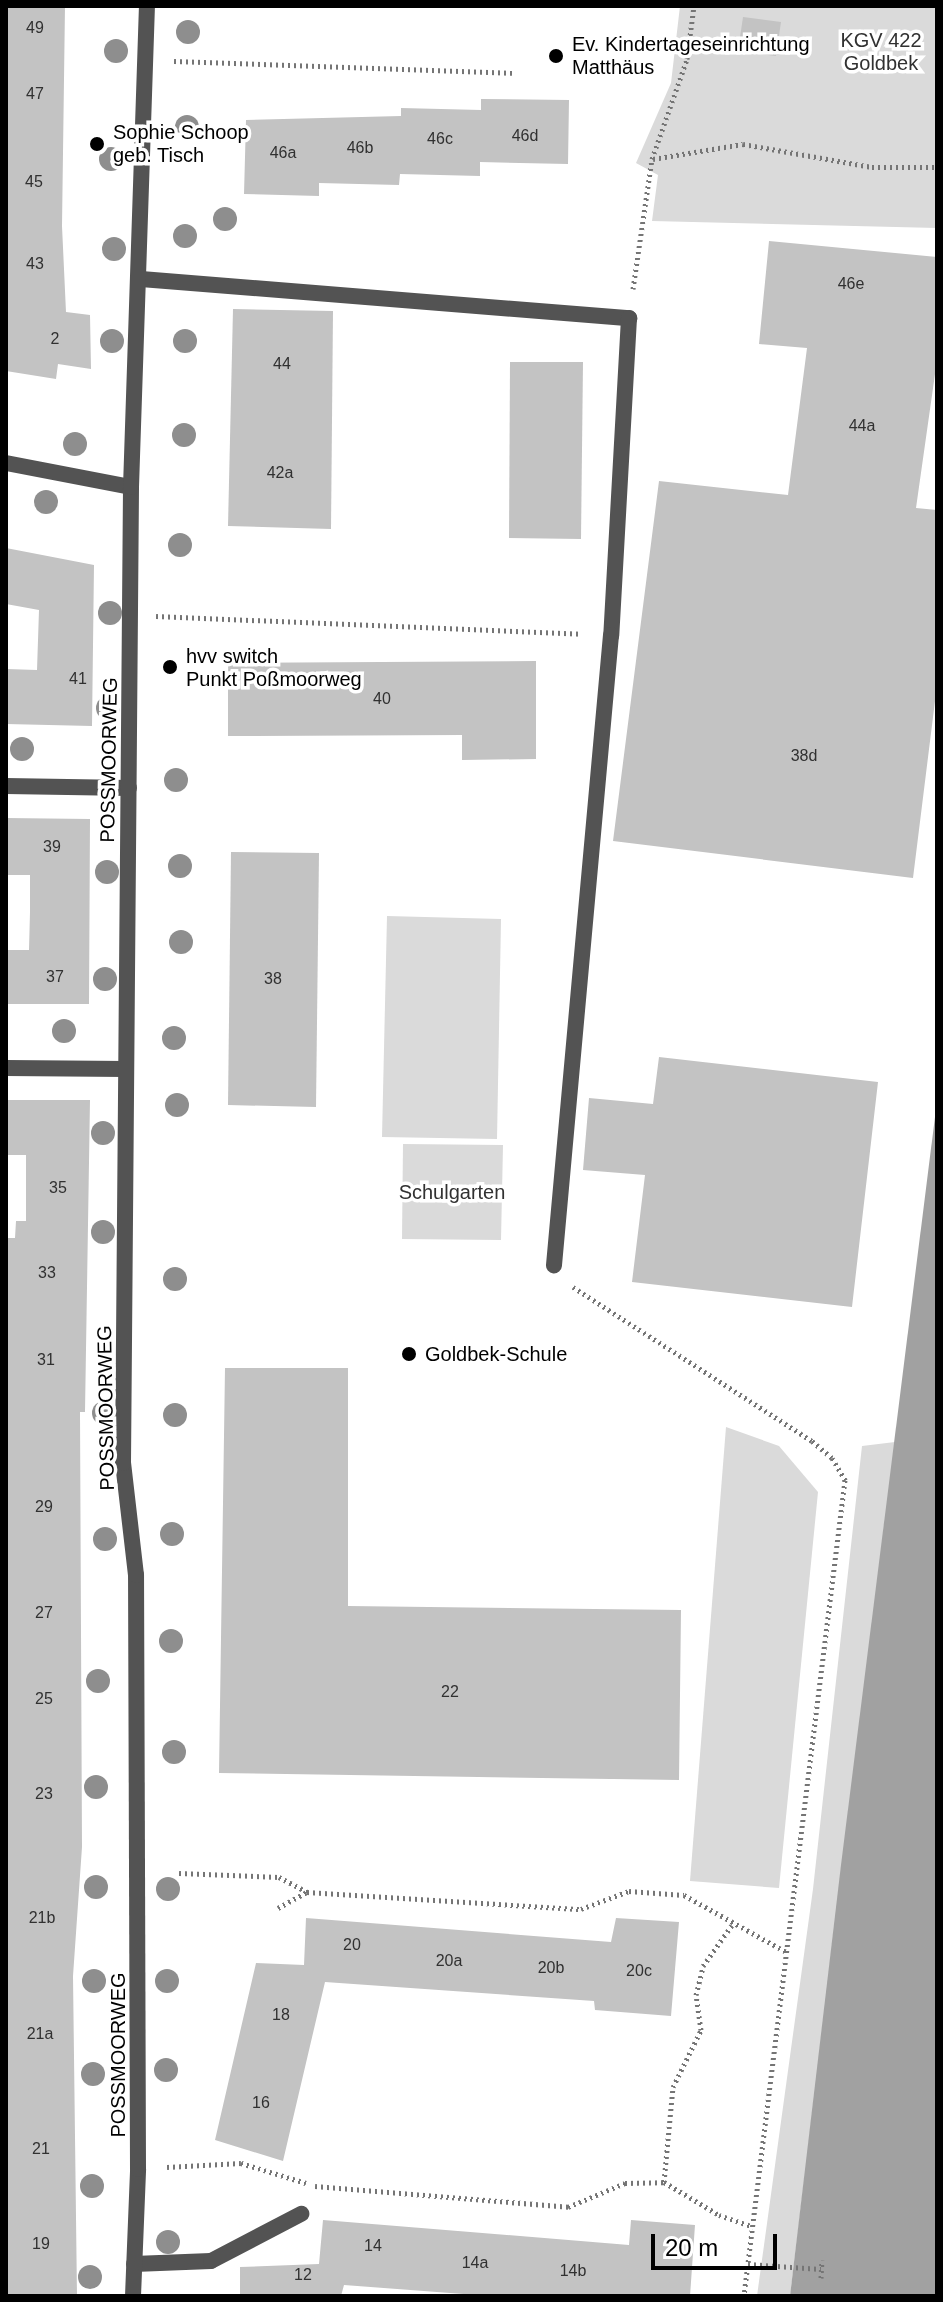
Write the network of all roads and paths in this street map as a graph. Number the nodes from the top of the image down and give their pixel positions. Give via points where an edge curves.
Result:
1 (147, 6) edge
2 (694, 6) edge
3 (146, 60) junction
4 (513, 73) dead end
5 (652, 159) junction
6 (937, 167) edge
7 (141, 279) junction
8 (629, 318) junction
9 (6, 463) edge
10 (131, 487) junction
11 (131, 615) junction
12 (611, 635) junction
13 (6, 786) edge
14 (129, 788) junction
15 (6, 1068) edge
16 (126, 1069) junction
17 (554, 1265) joint
18 (179, 1873) dead end
19 (307, 1892) junction
20 (278, 1908) dead end
21 (732, 1925) junction
22 (788, 1953) junction
23 (138, 2169) junction
24 (664, 2182) junction
25 (301, 2214) dead end
26 (753, 2227) junction
27 (822, 2260) dead end
28 (134, 2264) junction
29 (748, 2264) junction
30 (821, 2269) junction
31 (821, 2278) dead end
32 (133, 2296) edge
33 (744, 2296) edge

1 - 3 street, POSSMOORWEG
2 - 5 path via 687,59
3 - 4 path
3 - 7 street, POSSMOORWEG
5 - 6 path via 743,144 872,167
5 - 8 path
7 - 8 street
7 - 10 street, POSSMOORWEG
8 - 12 street
9 - 10 street
10 - 11 street, POSSMOORWEG
11 - 12 path
11 - 14 street, POSSMOORWEG
12 - 17 street
13 - 14 street
14 - 16 street, POSSMOORWEG
15 - 16 street
16 - 23 street, POSSMOORWEG via 123,1463 136,1575
17 - 22 path via 564,1281 812,1441 832,1458 845,1480
18 - 19 path via 279,1877
19 - 20 path
19 - 21 path via 581,1909 629,1891 684,1895
21 - 22 path
21 - 24 path via 703,1966 696,1995 701,2030 673,2087
22 - 26 path
23 - 24 path via 241,2163 321,2188 568,2207 625,2183
23 - 28 street, POSSMOORWEG
24 - 26 path via 719,2215
25 - 28 street via 211,2261
26 - 29 path
27 - 30 path
28 - 32 street, POSSMOORWEG
29 - 30 path
29 - 33 path
30 - 31 path

